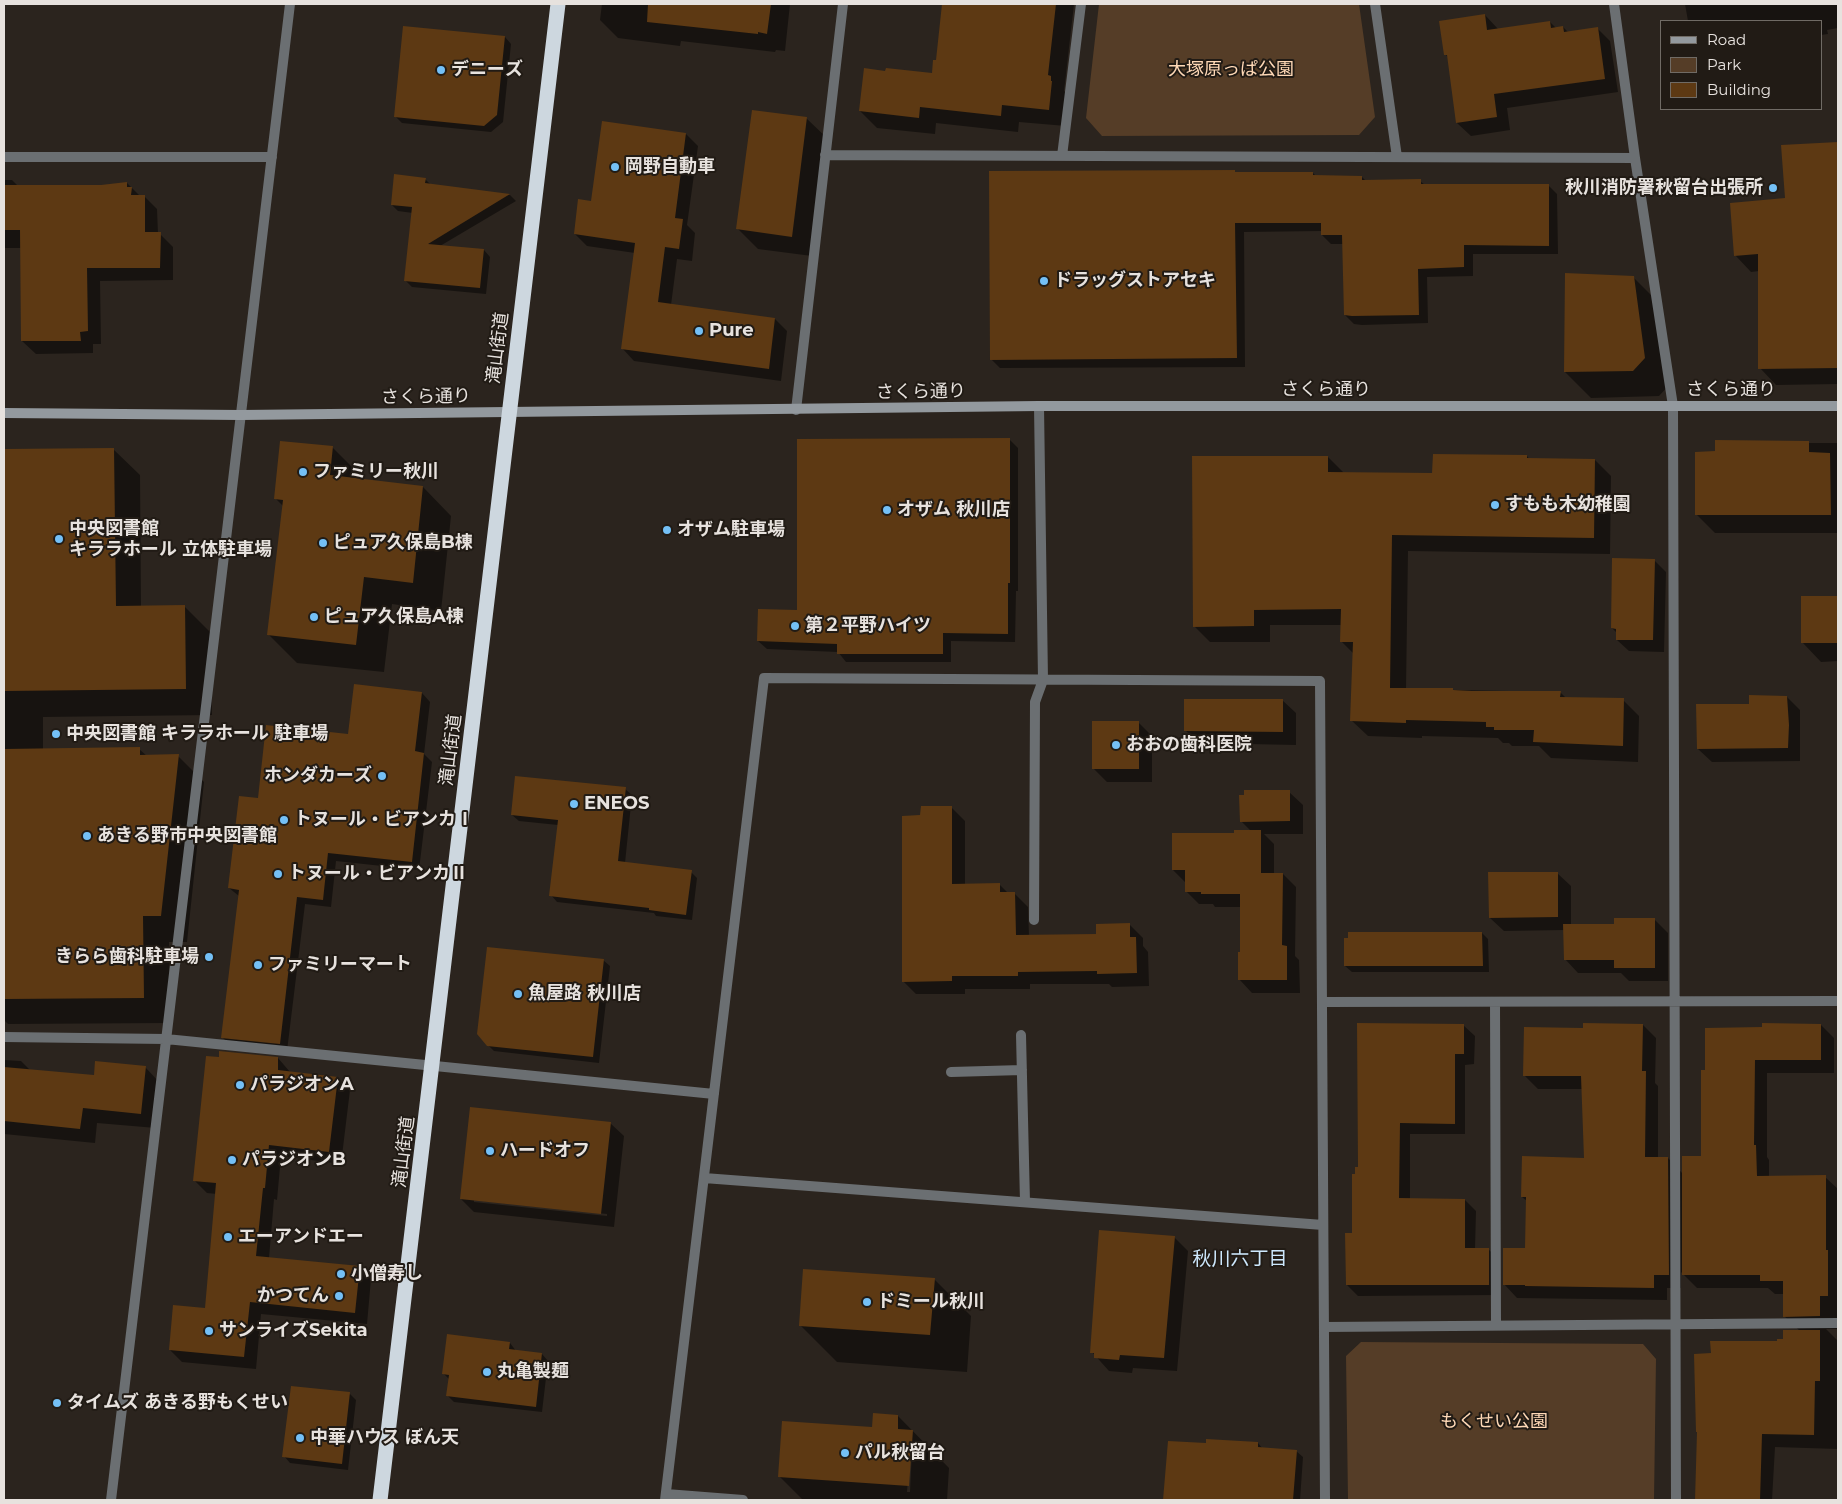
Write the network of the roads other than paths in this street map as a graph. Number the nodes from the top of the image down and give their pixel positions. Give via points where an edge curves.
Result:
1 (290, 4) edge
2 (558, 4) edge
3 (843, 4) edge
4 (1081, 4) edge
5 (1375, 4) edge
6 (1614, 4) edge
7 (825, 155) junction
8 (1062, 156) junction
9 (4, 157) edge
10 (272, 157) junction
11 (1397, 157) junction
12 (1635, 158) junction
13 (1039, 406) junction
14 (1673, 406) junction
15 (1838, 406) edge
16 (796, 410) junction
17 (509, 412) junction
18 (4, 413) edge
19 (241, 414) junction
20 (1042, 680) junction
21 (1034, 920) dead end
22 (1838, 1001) edge
23 (1322, 1002) junction
24 (1495, 1002) junction
25 (1675, 1002) junction
26 (1021, 1035) dead end
27 (4, 1037) edge
28 (166, 1039) junction
29 (433, 1066) junction
30 (1022, 1070) junction
31 (951, 1072) dead end
32 (714, 1094) junction
33 (704, 1178) junction
34 (1025, 1202) junction
35 (1324, 1225) junction
36 (1838, 1323) edge
37 (1676, 1324) junction
38 (1496, 1325) junction
39 (1324, 1327) junction
40 (665, 1497) edge
41 (111, 1500) edge
42 (380, 1500) edge
43 (743, 1500) edge
44 (1325, 1500) edge
45 (1676, 1500) edge

1 - 10 street
2 - 17 highway, 滝山街道
3 - 7 street
4 - 8 street
5 - 11 street
6 - 12 street
7 - 8 street
7 - 16 street
8 - 11 street
9 - 10 street
10 - 19 street
11 - 12 street
12 - 14 street
13 - 14 street, さくら通り
13 - 16 street, さくら通り
13 - 20 street
14 - 15 street, さくら通り
14 - 25 street
16 - 17 street, さくら通り
17 - 19 street, さくら通り
17 - 29 highway, 滝山街道
18 - 19 street, さくら通り
19 - 28 street
20 - 21 street via 1035,702
20 - 23 street via 1320,681
20 - 32 street via 764,678
22 - 25 street
23 - 24 street
23 - 35 street
24 - 25 street
24 - 38 street
25 - 37 street
26 - 30 street
27 - 28 street
28 - 29 street
28 - 41 street
29 - 32 street
29 - 42 highway, 滝山街道
30 - 31 street
30 - 34 street
32 - 33 street
33 - 34 street
33 - 40 street
34 - 35 street
35 - 39 street
36 - 37 street
37 - 38 street
37 - 45 street
38 - 39 street
39 - 44 street
40 - 43 street

